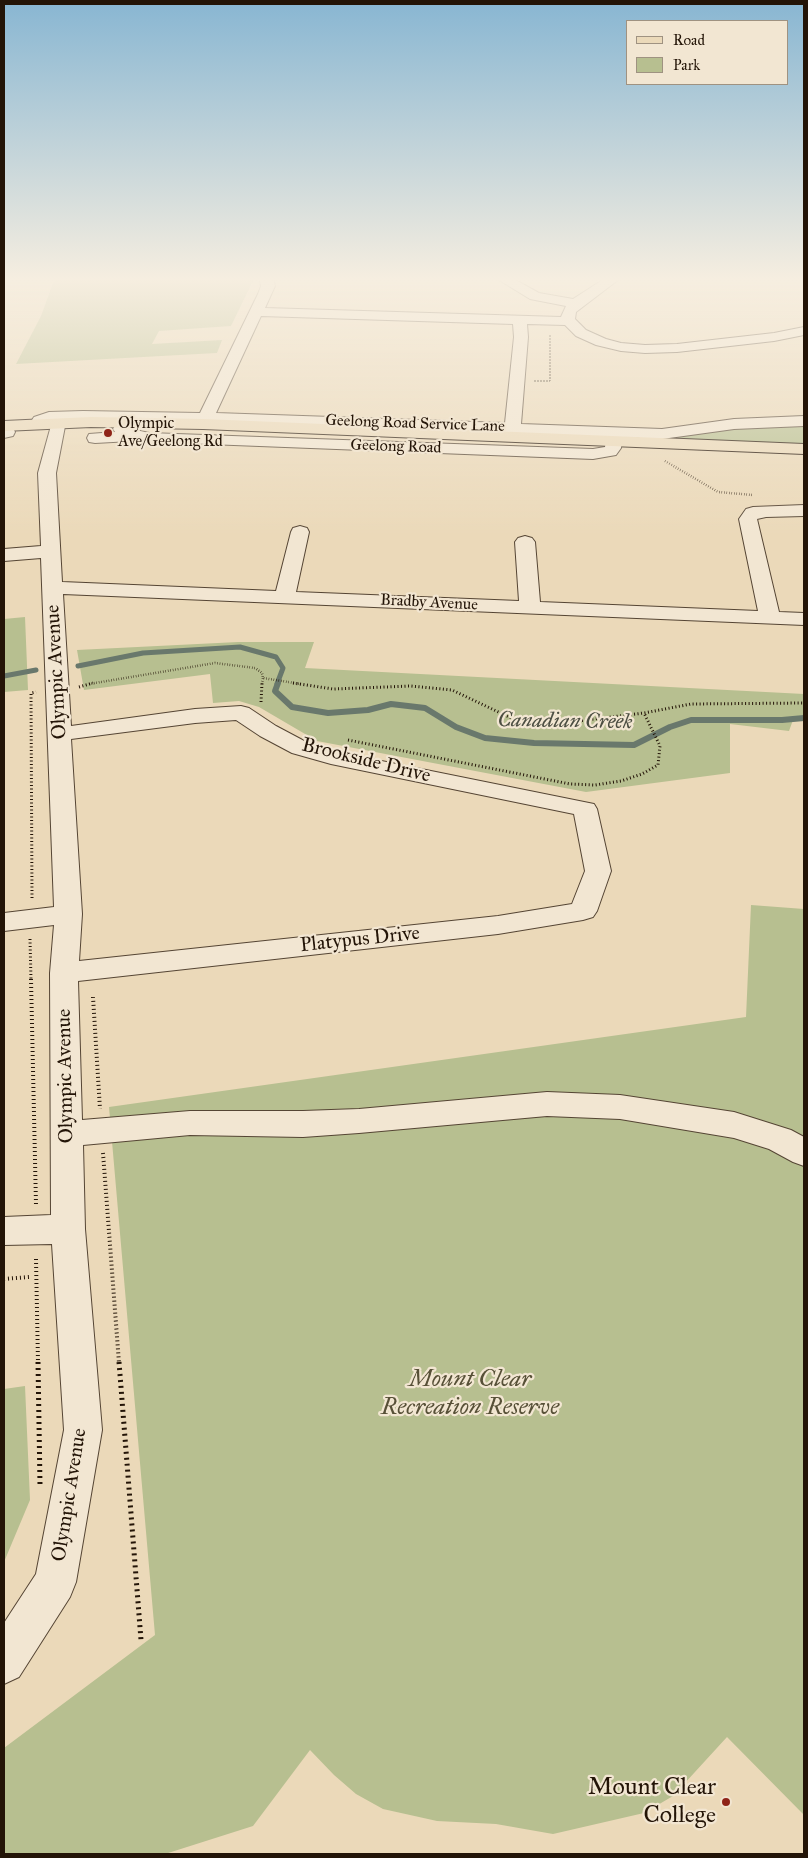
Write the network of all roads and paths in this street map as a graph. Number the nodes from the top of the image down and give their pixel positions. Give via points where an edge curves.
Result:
1 (232, 364) edge
2 (519, 364) edge
3 (550, 364) edge
4 (529, 380) dead end
5 (804, 422) edge
6 (203, 424) junction
7 (45, 427) junction
8 (513, 427) junction
9 (131, 428) junction
10 (5, 431) edge
11 (95, 438) dead end
12 (610, 447) junction
13 (804, 449) edge
14 (624, 456) dead end
15 (660, 459) dead end
16 (755, 495) dead end
17 (804, 511) edge
18 (300, 532) dead end
19 (525, 542) dead end
20 (51, 551) junction
21 (4, 555) edge
22 (54, 588) junction
23 (285, 596) junction
24 (530, 607) junction
25 (770, 618) junction
26 (804, 619) edge
27 (263, 678) junction
28 (75, 688) dead end
29 (42, 691) dead end
30 (804, 703) edge
31 (264, 708) dead end
32 (644, 712) junction
33 (60, 734) junction
34 (345, 740) dead end
35 (593, 841) joint
36 (32, 910) junction
37 (68, 914) junction
38 (4, 922) edge
39 (64, 973) junction
40 (67, 1134) junction
41 (804, 1152) edge
42 (36, 1211) dead end
43 (68, 1229) junction
44 (4, 1232) edge
45 (109, 1240) dead end
46 (36, 1259) dead end
47 (29, 1277) dead end
48 (4, 1279) edge
49 (40, 1487) dead end
50 (141, 1640) dead end
51 (4, 1662) edge

1 - 6 street
2 - 8 street
3 - 4 path via 550,381
5 - 8 street, Geelong Road Service Lane via 734,424 662,434
6 - 7 street, Geelong Road Service Lane via 49,417
6 - 8 street, Geelong Road Service Lane
6 - 9 main road, Geelong Road
6 - 12 main road, Geelong Road via 318,434 433,434
7 - 9 main road, Geelong Road
7 - 10 main road, Geelong Road
7 - 20 street, Olympic Avenue via 38,441 38,452 47,473
9 - 11 street
9 - 12 street, Geelong Road via 141,438 586,454
12 - 13 main road, Geelong Road
12 - 14 street
15 - 16 path via 718,492
17 - 25 street via 766,510 753,513 748,519
18 - 23 street
19 - 24 street
20 - 21 street
20 - 22 street, Olympic Avenue
22 - 23 street, Bradby Avenue
22 - 33 street, Olympic Avenue
23 - 24 street, Bradby Avenue
24 - 25 street, Bradby Avenue
25 - 26 street, Bradby Avenue
27 - 28 path via 255,668 215,663 99,681
27 - 31 path via 260,701
27 - 32 path via 333,689 411,686 452,690 536,726
29 - 36 path via 30,692
30 - 32 path via 691,704
32 - 34 path via 660,746 658,764 621,781 595,785 570,784
33 - 35 street, Brookside Drive via 241,713 300,748 339,759 585,809
33 - 37 street, Olympic Avenue
35 - 39 street, Platypus Drive via 598,870 583,910 498,925
36 - 37 street
36 - 38 street
36 - 42 path
37 - 39 street, Olympic Avenue
39 - 40 street, Olympic Avenue
40 - 41 street via 190,1123 359,1121 547,1104 620,1107 734,1125 780,1139
40 - 43 street, Olympic Avenue
43 - 44 street
43 - 51 street, Olympic Avenue via 83,1430 55,1582
45 - 50 path
46 - 49 path
47 - 48 path

